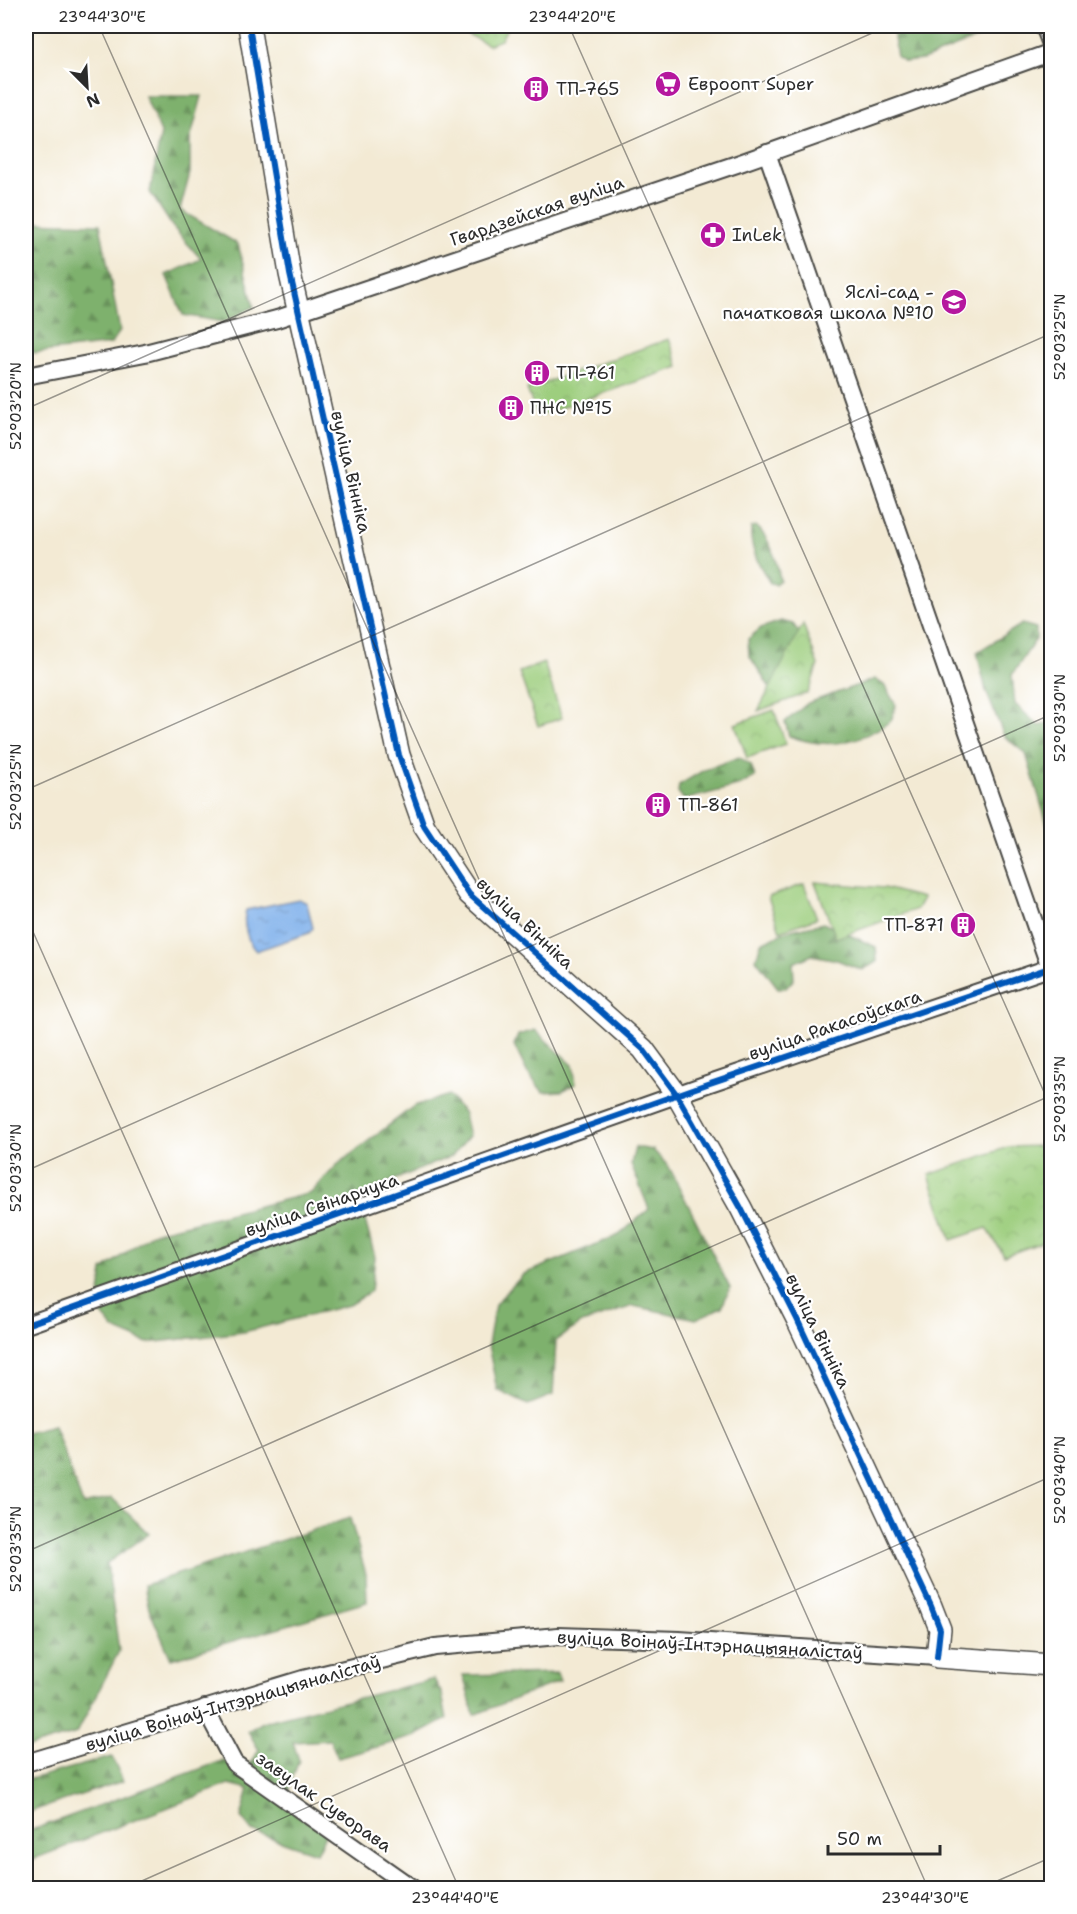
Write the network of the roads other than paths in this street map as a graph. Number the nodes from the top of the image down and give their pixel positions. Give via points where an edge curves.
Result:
1 (249, 26) edge
2 (1044, 26) edge
3 (1052, 46) edge
4 (1052, 52) edge
5 (767, 153) junction
6 (298, 312) junction
7 (26, 376) edge
8 (1051, 967) edge
9 (677, 1095) junction
10 (628, 1114) joint
11 (26, 1325) edge
12 (937, 1657) junction
13 (1052, 1665) edge
14 (205, 1708) junction
15 (26, 1763) edge
16 (412, 1888) edge

1 - 6 street, вуліца Вінніка
2 - 3 street
4 - 5 street, Гвардзейская вуліца
5 - 6 street, Гвардзейская вуліца
5 - 8 street
6 - 7 street, Гвардзейская вуліца via 145,353
6 - 9 street, вуліца Вінніка via 399,755 424,826 469,894 643,1049
8 - 9 street, вуліца Ракасоўскага
9 - 10 street, вуліца Ракасоўскага
9 - 12 street, вуліца Вінніка via 741,1208 797,1319 931,1606 940,1629
10 - 11 street, вуліца Свінарчука
12 - 13 street, вуліца Воінаў-Інтэрнацыяналістаў
12 - 14 street, вуліца Воінаў-Інтэрнацыяналістаў via 558,1636 435,1647
14 - 15 street, вуліца Воінаў-Інтэрнацыяналістаў
14 - 16 street, завулак Суворава via 234,1763

